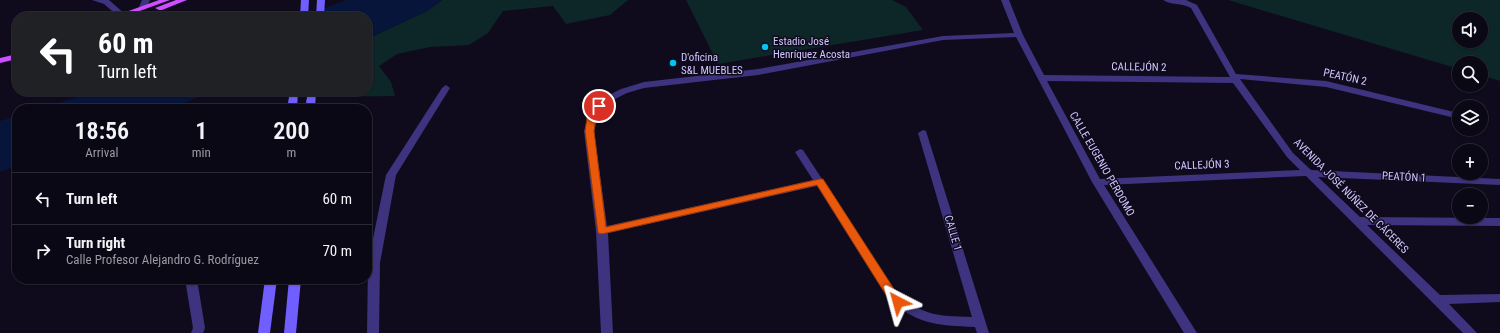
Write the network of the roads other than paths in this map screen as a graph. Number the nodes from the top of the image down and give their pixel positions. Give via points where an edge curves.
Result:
1 (96, 0) edge
2 (166, 0) edge
3 (305, 0) edge
4 (321, 0) edge
5 (1005, 0) edge
6 (1167, 0) edge
7 (178, 1) edge
8 (144, 4) edge
9 (115, 12) edge
10 (127, 12) edge
11 (147, 12) edge
12 (304, 12) edge
13 (320, 12) edge
14 (1019, 35) junction
15 (12, 52) edge
16 (0, 56) edge
17 (12, 57) edge
18 (0, 61) edge
19 (1041, 78) junction
20 (1235, 78) junction
21 (446, 88) dead end
22 (1451, 114) dead end
23 (923, 133) dead end
24 (800, 152) dead end
25 (1308, 173) junction
26 (820, 182) junction
27 (1096, 182) junction
28 (1500, 182) edge
29 (1357, 221) junction
30 (1500, 222) edge
31 (602, 231) junction
32 (192, 284) edge
33 (270, 284) edge
34 (295, 284) edge
35 (1500, 298) edge
36 (1437, 300) junction
37 (981, 327) edge
38 (197, 333) edge
39 (264, 333) edge
40 (290, 333) edge
41 (373, 333) edge
42 (607, 333) edge
43 (1191, 333) edge
44 (1471, 333) edge

1 - 9 street via 106,2
2 - 8 main road
3 - 12 main road
4 - 13 main road
5 - 14 street, CALLE EUGENIO PERDOMO
6 - 20 street, AVENIDA JOSÉ NÚÑEZ DE CÁCERES via 1190,3 1194,7
7 - 11 main road
8 - 10 main road
14 - 19 street, CALLE EUGENIO PERDOMO
14 - 31 street via 938,39 758,72 644,85 611,96 599,106 592,118 590,131
15 - 16 main road
17 - 18 main road
19 - 20 street, CALLEJÓN 2
19 - 27 street, CALLE EUGENIO PERDOMO
20 - 22 street, PEATÓN 2 via 1326,84
20 - 25 street, AVENIDA JOSÉ NÚÑEZ DE CÁCERES via 1290,155
21 - 41 street via 391,176 374,263
23 - 37 street, CALLE 1
24 - 26 street
25 - 27 street, CALLEJÓN 3
25 - 28 street, PEATÓN 1
25 - 29 street, AVENIDA JOSÉ NÚÑEZ DE CÁCERES
26 - 31 street
26 - 37 street via 898,302 910,312 930,320
27 - 43 street, CALLE EUGENIO PERDOMO
29 - 30 street
29 - 36 street, AVENIDA JOSÉ NÚÑEZ DE CÁCERES
31 - 42 street
32 - 38 street via 199,328
33 - 39 main road
34 - 40 main road
35 - 36 street
36 - 44 street, AVENIDA JOSÉ NÚÑEZ DE CÁCERES

